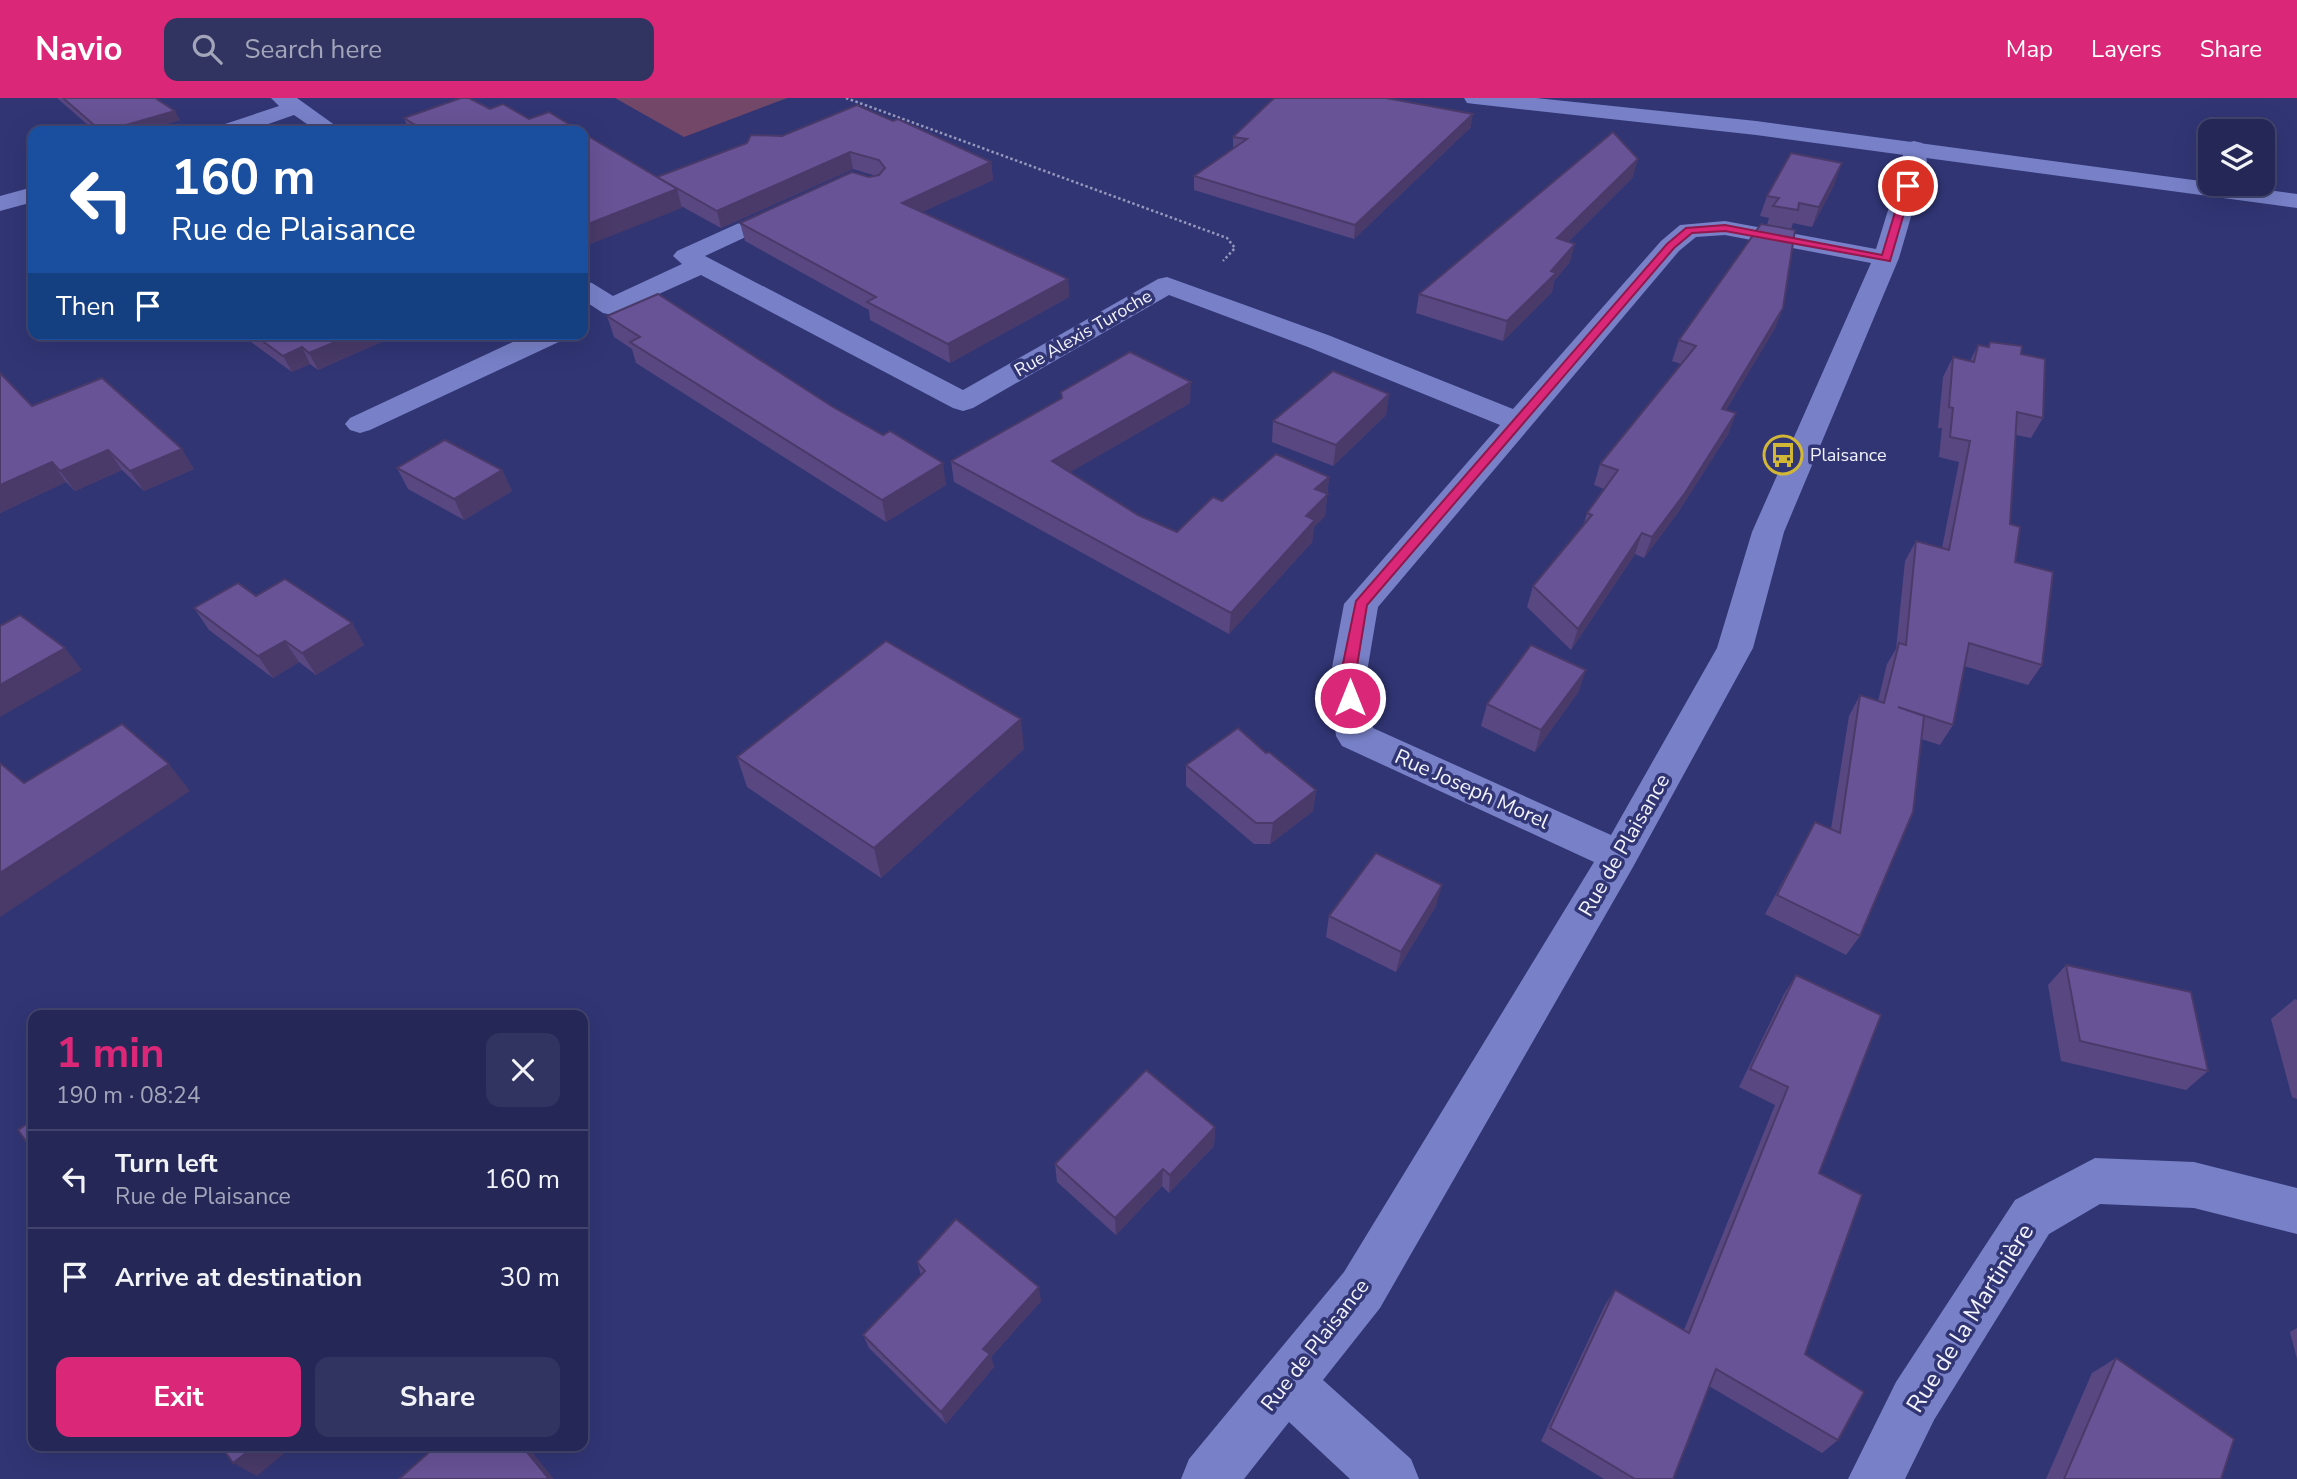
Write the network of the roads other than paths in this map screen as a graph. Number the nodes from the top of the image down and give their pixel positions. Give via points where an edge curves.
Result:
1 (1475, 98) edge
2 (289, 102) edge
3 (238, 126) edge
4 (325, 126) edge
5 (1914, 148) junction
6 (28, 194) edge
7 (1, 197) edge
8 (806, 200) edge
9 (2297, 201) edge
10 (1886, 258) junction
11 (702, 265) junction
12 (588, 292) edge
13 (612, 307) junction
14 (588, 318) edge
15 (539, 340) edge
16 (1519, 422) junction
17 (360, 425) dead end
18 (1619, 856) junction
19 (2297, 1211) edge
20 (1286, 1383) junction
21 (1209, 1479) edge
22 (1391, 1479) edge
23 (1877, 1479) edge

1 - 5 street
2 - 3 street
2 - 4 street
5 - 9 street
5 - 10 street, Rue de Plaisance via 1915,162
6 - 7 street
8 - 11 street via 686,256
10 - 16 street, Rue Joseph Morel via 1725,228 1689,230 1670,246
10 - 18 street, Rue de Plaisance via 1768,532 1735,648
11 - 13 street
11 - 16 street, Rue Alexis Turoche via 963,402 1167,285
12 - 13 street
13 - 14 street
15 - 17 street
16 - 18 street, Rue Joseph Morel via 1361,604 1348,678 1355,736
18 - 20 street, Rue de Plaisance via 1362,1290
19 - 23 street, Rue de la Martinière via 2194,1185 2095,1181 2032,1217 1915,1401
20 - 21 street, Rue de Plaisance
20 - 22 street

